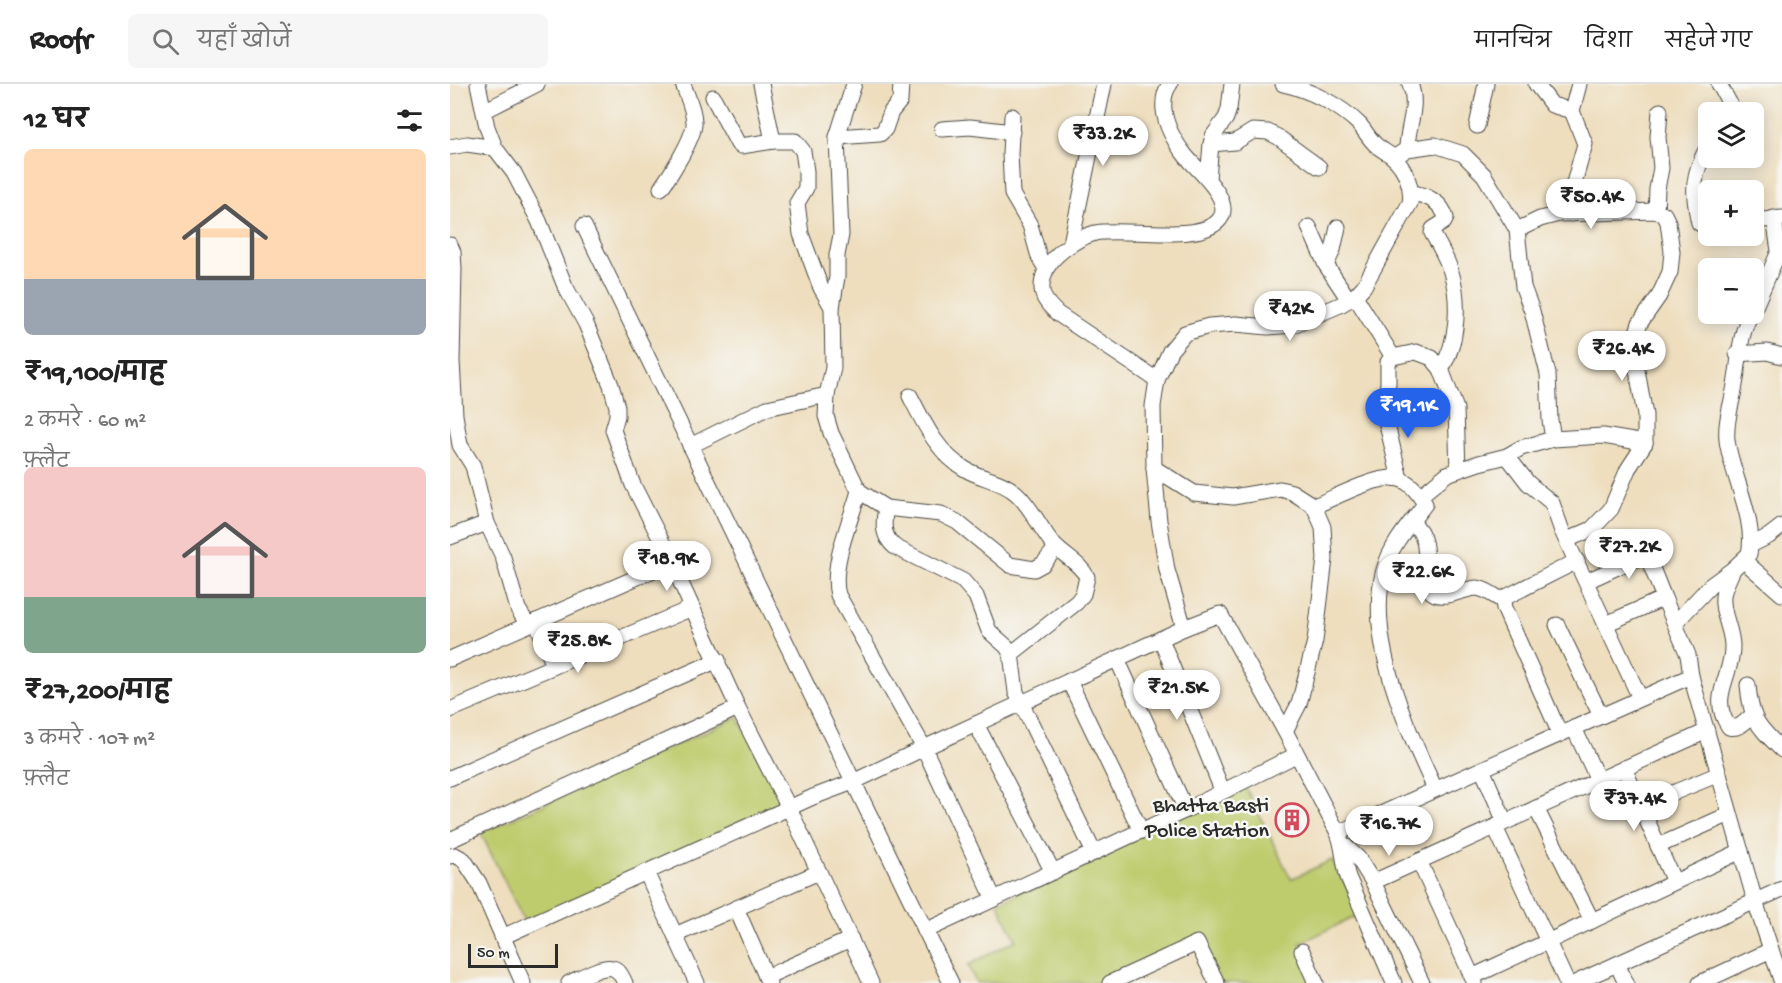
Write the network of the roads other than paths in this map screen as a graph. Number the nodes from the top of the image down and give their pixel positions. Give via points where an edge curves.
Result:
1 (478, 84) edge
2 (683, 84) edge
3 (761, 84) edge
4 (854, 84) edge
5 (901, 84) edge
6 (1104, 84) edge
7 (1170, 84) edge
8 (1232, 84) edge
9 (1283, 84) edge
10 (1410, 84) edge
11 (1486, 84) edge
12 (1536, 84) edge
13 (1579, 84) edge
14 (1719, 84) edge
15 (1301, 86) edge
16 (532, 87) edge
17 (713, 97) dead end
18 (1729, 102) edge
19 (484, 111) junction
20 (1572, 111) junction
21 (1660, 111) dead end
22 (1477, 126) dead end
23 (942, 129) dead end
24 (837, 136) junction
25 (772, 141) junction
26 (1211, 144) junction
27 (450, 147) edge
28 (495, 148) junction
29 (1407, 149) junction
30 (1394, 158) junction
31 (1698, 165) edge
32 (1319, 166) dead end
33 (1208, 179) junction
34 (661, 188) dead end
35 (1412, 193) junction
36 (1656, 211) junction
37 (1571, 214) junction
38 (1698, 217) edge
39 (1778, 218) edge
40 (584, 226) dead end
41 (1338, 226) dead end
42 (1309, 227) dead end
43 (1517, 230) junction
44 (1071, 243) junction
45 (450, 245) edge
46 (1326, 265) junction
47 (1046, 269) junction
48 (1764, 286) edge
49 (1352, 298) junction
50 (832, 307) junction
51 (1745, 324) edge
52 (1737, 354) junction
53 (1782, 356) edge
54 (1393, 357) junction
55 (1441, 369) junction
56 (1157, 380) junction
57 (827, 395) junction
58 (910, 396) dead end
59 (1553, 439) junction
60 (1646, 443) junction
61 (690, 446) junction
62 (1507, 456) junction
63 (1154, 468) junction
64 (1458, 470) junction
65 (1400, 479) junction
66 (860, 491) junction
67 (1420, 496) junction
68 (1314, 506) junction
69 (886, 508) junction
70 (1412, 522) junction
71 (487, 523) junction
72 (1782, 526) edge
73 (450, 537) edge
74 (1567, 540) junction
75 (1751, 545) junction
76 (1056, 548) junction
77 (1577, 561) junction
78 (672, 562) junction
79 (1738, 565) junction
80 (1587, 581) junction
81 (1782, 594) edge
82 (1664, 598) junction
83 (1503, 601) junction
84 (692, 608) junction
85 (532, 623) junction
86 (1675, 623) junction
87 (1606, 624) junction
88 (1557, 625) dead end
89 (1184, 628) junction
90 (1161, 639) junction
91 (1011, 654) junction
92 (450, 659) edge
93 (1117, 659) junction
94 (718, 660) junction
95 (554, 666) junction
96 (1691, 676) junction
97 (1069, 681) junction
98 (1748, 686) dead end
99 (1640, 698) junction
100 (1022, 703) junction
101 (738, 708) junction
102 (450, 710) edge
103 (1752, 715) junction
104 (1601, 716) junction
105 (976, 724) junction
106 (1285, 731) junction
107 (1567, 731) junction
108 (1707, 731) junction
109 (924, 748) junction
110 (1782, 750) edge
111 (1296, 755) junction
112 (1624, 768) junction
113 (1482, 769) junction
114 (1719, 774) junction
115 (450, 778) edge
116 (1598, 780) junction
117 (853, 782) junction
118 (1435, 789) junction
119 (1222, 790) junction
120 (1641, 806) junction
121 (789, 808) junction
122 (1536, 808) junction
123 (1186, 810) junction
124 (1730, 814) junction
125 (1500, 824) junction
126 (1141, 831) junction
127 (1340, 838) junction
128 (1658, 846) junction
129 (451, 849) edge
130 (1741, 851) junction
131 (1094, 853) junction
132 (1419, 861) junction
133 (646, 872) junction
134 (819, 872) junction
135 (1053, 872) junction
136 (1373, 882) junction
137 (1674, 882) junction
138 (1782, 889) edge
139 (994, 899) junction
140 (1755, 901) junction
141 (736, 908) junction
142 (1592, 921) junction
143 (925, 931) junction
144 (675, 935) junction
145 (502, 937) junction
146 (851, 939) junction
147 (1549, 941) junction
148 (1771, 950) junction
149 (1302, 951) dead end
150 (1617, 964) junction
151 (768, 980) edge
152 (1473, 980) edge
153 (523, 983) edge
154 (569, 983) edge
155 (625, 983) edge
156 (697, 983) edge
157 (871, 983) edge
158 (951, 983) edge
159 (1110, 983) edge
160 (1217, 983) edge
161 (1316, 983) edge
162 (1394, 983) edge
163 (1422, 983) edge
164 (1567, 983) edge
165 (1575, 983) edge
166 (1626, 983) edge
167 (1700, 983) edge
168 (1782, 983) edge

1 - 19 street
2 - 34 street via 694,126
3 - 25 street
4 - 24 street
5 - 24 street via 900,101 880,134
6 - 44 street
7 - 33 street via 1164,98 1167,127 1186,157
8 - 26 street via 1226,118
9 - 15 street
10 - 29 street via 1415,106
11 - 22 street
12 - 20 street via 1552,105
13 - 20 street
14 - 18 street
15 - 30 street via 1359,124 1376,145
16 - 19 street
17 - 25 street via 738,144
19 - 28 street
20 - 37 street via 1585,144 1572,190
21 - 36 street via 1661,168
23 - 47 street via 1012,124 1012,194 1030,225
24 - 50 street via 841,235
25 - 50 street via 795,141 803,151 806,188 798,203 801,234
26 - 32 street via 1235,142 1253,131 1268,132
26 - 33 street
27 - 28 street via 467,144
28 - 78 street via 514,173 535,213 565,286 590,333 617,407 613,430 616,439 633,485
29 - 30 street
29 - 43 street via 1436,145 1463,154 1484,175
30 - 35 street
31 - 38 street via 1694,194
33 - 44 street via 1222,202 1223,212 1210,227 1164,234 1093,234
35 - 49 street via 1402,219 1364,286
35 - 55 street via 1429,197 1446,218 1432,233 1452,273 1455,303 1450,355
36 - 37 street
36 - 60 street via 1664,214 1668,222 1672,252 1670,272 1634,341
37 - 43 street via 1540,219
39 - 48 street via 1779,251
40 - 61 street
41 - 46 street
42 - 46 street
43 - 59 street via 1523,287 1548,374
44 - 47 street
45 - 71 street via 454,270 455,415 460,445 473,466
46 - 49 street
47 - 56 street via 1041,284 1044,302
49 - 54 street
49 - 56 street via 1293,325 1218,325 1185,333 1170,351
50 - 57 street via 833,368
51 - 52 street
52 - 53 street via 1767,352
52 - 75 street via 1727,441
54 - 55 street via 1416,352 1432,358
54 - 65 street via 1388,362 1384,412
55 - 64 street via 1456,409
56 - 63 street via 1153,406
57 - 61 street via 767,408
57 - 66 street via 826,416 831,433
58 - 76 street via 925,426 951,459 1017,494
59 - 60 street via 1603,436
59 - 62 street
60 - 74 street via 1628,470 1611,509 1592,529
61 - 117 street
62 - 64 street
62 - 74 street via 1528,483 1552,503
63 - 68 street via 1194,493 1233,497 1280,489
63 - 89 street via 1167,570
64 - 67 street
65 - 67 street
65 - 68 street via 1372,483
66 - 69 street
66 - 109 street via 835,584
67 - 70 street via 1425,504
68 - 106 street via 1323,527 1325,559 1315,641 1299,704
69 - 76 street via 941,514 957,522 1010,565 1034,569
69 - 91 street via 883,523 888,541 963,581 976,596 989,631
70 - 83 street via 1425,539 1428,588 1442,595 1478,588
70 - 118 street via 1401,534 1384,569 1379,610 1382,645 1395,690
71 - 73 street
71 - 85 street via 518,609
72 - 75 street
74 - 77 street
75 - 79 street via 1749,554
76 - 91 street via 1084,570 1088,577 1083,594 1066,613
77 - 80 street
77 - 83 street
78 - 84 street
78 - 85 street
79 - 81 street
79 - 86 street via 1711,585
79 - 103 street via 1723,595 1732,648 1720,705 1724,720 1734,729
80 - 82 street via 1635,559 1648,558
80 - 87 street
82 - 86 street
82 - 87 street
83 - 107 street
84 - 94 street
84 - 95 street
85 - 92 street
85 - 95 street
86 - 96 street via 1688,655
87 - 99 street
88 - 104 street
89 - 90 street
89 - 106 street via 1220,614
90 - 93 street
90 - 119 street
91 - 100 street via 1016,692
93 - 97 street
93 - 123 street
94 - 101 street
94 - 115 street
95 - 102 street
96 - 99 street
96 - 108 street
97 - 100 street
97 - 126 street
98 - 103 street
99 - 104 street
100 - 105 street
100 - 131 street
101 - 121 street
101 - 129 street
103 - 110 street via 1765,735
104 - 107 street
105 - 109 street
105 - 135 street
106 - 111 street
107 - 113 street
107 - 116 street
108 - 112 street
108 - 114 street
109 - 117 street
109 - 139 street
111 - 119 street
111 - 127 street
112 - 116 street
112 - 120 street
113 - 118 street
113 - 125 street
114 - 120 street
114 - 124 street
116 - 122 street
117 - 121 street
117 - 143 street
118 - 127 street
119 - 123 street
120 - 128 street
121 - 133 street
121 - 134 street
122 - 125 street
122 - 142 street
123 - 126 street
124 - 128 street
124 - 130 street
125 - 132 street
125 - 147 street
126 - 131 street
127 - 136 street
127 - 162 street via 1348,877
128 - 137 street
129 - 145 street via 464,860 479,884
130 - 137 street
130 - 140 street
131 - 135 street
132 - 136 street
132 - 152 street
133 - 144 street
133 - 145 street
134 - 141 street
134 - 146 street
135 - 139 street
136 - 163 street
137 - 142 street
138 - 140 street
139 - 143 street
140 - 148 street
140 - 150 street
141 - 144 street
141 - 151 street
142 - 147 street
143 - 158 street
144 - 156 street
145 - 153 street
146 - 151 street
146 - 157 street
147 - 152 street
147 - 164 street
148 - 167 street
148 - 168 street
149 - 161 street
150 - 165 street
150 - 166 street
154 - 155 street via 611,967
159 - 160 street via 1197,943

